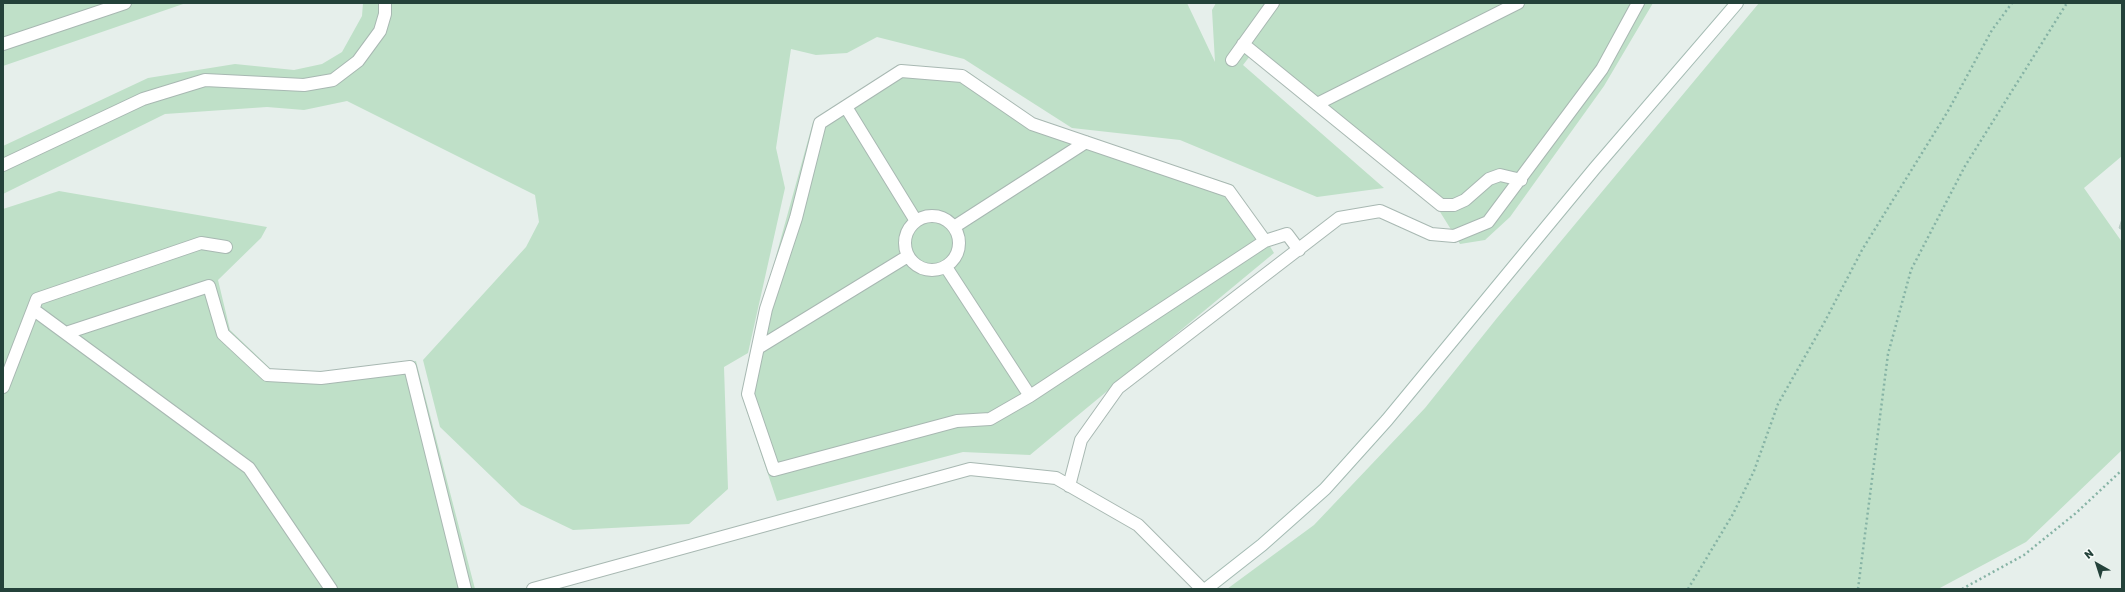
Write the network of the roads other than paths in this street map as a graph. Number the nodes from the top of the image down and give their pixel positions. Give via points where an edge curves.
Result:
1 (125, 3) edge
2 (385, 3) edge
3 (1273, 3) edge
4 (1518, 3) edge
5 (1638, 3) edge
6 (1737, 3) edge
7 (107, 6) edge
8 (3, 44) edge
9 (1243, 44) junction
10 (1232, 60) dead end
11 (1317, 104) junction
12 (846, 107) junction
13 (1086, 142) junction
14 (3, 165) edge
15 (1521, 180) junction
16 (916, 221) junction
17 (954, 227) junction
18 (1265, 241) junction
19 (226, 247) dead end
20 (1299, 250) junction
21 (908, 256) junction
22 (946, 267) junction
23 (34, 310) junction
24 (66, 333) junction
25 (758, 348) junction
26 (3, 386) edge
27 (1030, 396) junction
28 (1069, 486) junction
29 (331, 589) edge
30 (464, 589) edge
31 (533, 589) edge
32 (1202, 589) edge
33 (1206, 589) edge

1 - 7 street
2 - 14 street via 380,31 358,61 333,80 304,86 205,80 143,99
3 - 9 street
4 - 11 street
5 - 15 street via 1602,69
6 - 33 street via 1325,489 1262,545
7 - 8 street
9 - 10 street
9 - 11 street
11 - 15 street via 1441,205 1454,205 1465,200 1489,179 1500,175
12 - 13 street via 901,71 962,76 1032,124
12 - 16 street
12 - 25 street via 820,123 796,218 766,309
13 - 17 street
13 - 18 street via 1229,191
15 - 20 street via 1488,222 1454,236 1431,234 1380,211 1339,218
16 - 17 street via 924,216 934,216 943,218
16 - 21 street via 905,235 904,243
17 - 22 street via 959,249 955,258
18 - 20 street via 1287,234
18 - 27 street
19 - 23 street via 201,243 37,299
20 - 28 street via 1118,388 1081,440
21 - 22 street via 916,266 924,270
21 - 25 street
22 - 27 street
23 - 24 street
23 - 26 street
24 - 29 street via 249,468
24 - 30 street via 209,286 223,334 267,375 321,378 410,367
25 - 27 street via 748,394 774,470 957,421 990,419
28 - 31 street via 1056,478 970,469
28 - 32 street via 1138,525

